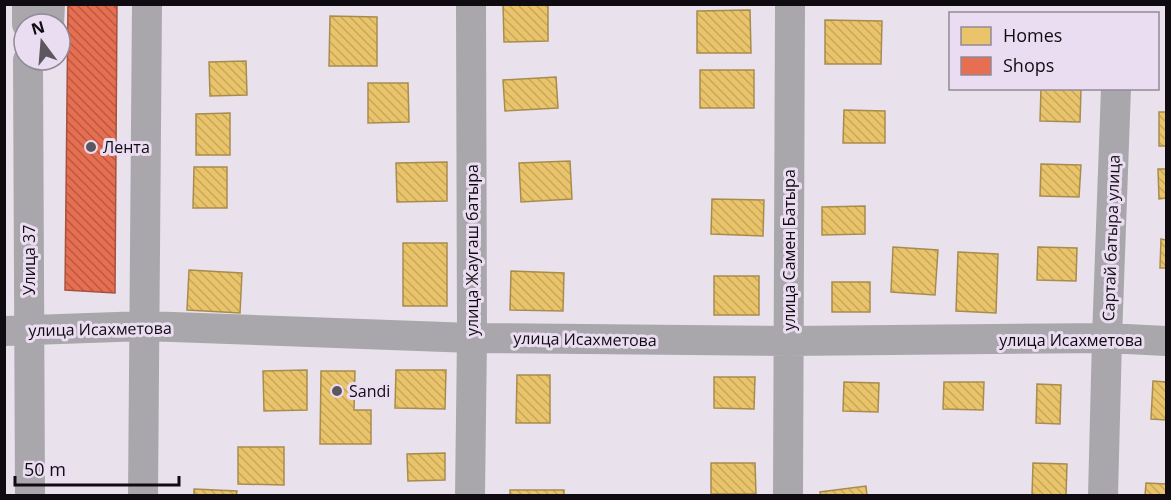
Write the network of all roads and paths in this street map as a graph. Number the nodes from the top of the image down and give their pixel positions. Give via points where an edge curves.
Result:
1 (147, 4) edge
2 (471, 4) edge
3 (790, 4) edge
4 (28, 72) edge
5 (48, 72) edge
6 (1116, 90) edge
7 (4, 266) edge
8 (145, 326) junction
9 (4, 331) edge
10 (472, 338) junction
11 (1107, 338) junction
12 (789, 341) junction
13 (1167, 341) edge
14 (30, 495) edge
15 (144, 495) edge
16 (470, 495) edge
17 (788, 495) edge
18 (1103, 495) edge

1 - 8 street
2 - 10 street, улица Жаугаш батыра
3 - 12 street, улица Самен Батыра
4 - 14 street, Улица 37
5 - 7 street via 44,242 31,260
6 - 11 street, Сартай батыра улица
8 - 9 street, улица Исахметова
8 - 10 street, улица Исахметова
8 - 15 street
10 - 12 street, улица Исахметова
10 - 16 street, улица Жаугаш батыра
11 - 12 street, улица Исахметова
11 - 13 street, улица Исахметова
11 - 18 street, Сартай батыра улица
12 - 17 street, улица Самен Батыра

